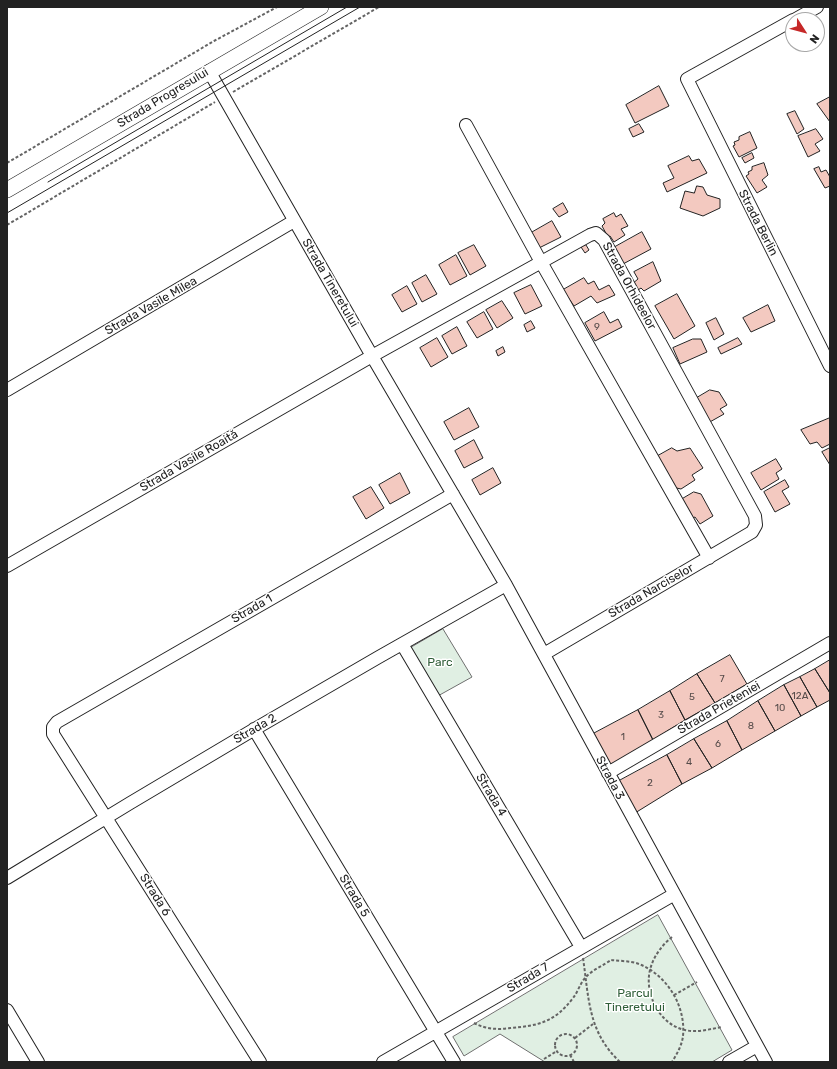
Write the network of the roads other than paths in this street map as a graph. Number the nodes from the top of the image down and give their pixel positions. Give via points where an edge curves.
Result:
1 (321, 7) edge
2 (817, 7) edge
3 (808, 12) edge
4 (785, 24) edge
5 (209, 71) junction
6 (466, 125) dead end
7 (7, 190) edge
8 (294, 222) junction
9 (541, 262) junction
10 (372, 356) junction
11 (830, 366) edge
12 (7, 390) edge
13 (453, 494) junction
14 (756, 525) joint
15 (709, 558) junction
16 (7, 566) edge
17 (506, 586) junction
18 (830, 642) edge
19 (402, 644) junction
20 (544, 654) junction
21 (53, 727) joint
22 (254, 729) junction
23 (608, 773) junction
24 (106, 818) junction
25 (7, 878) edge
26 (673, 895) junction
27 (581, 947) junction
28 (7, 1010) edge
29 (436, 1033) junction
30 (757, 1046) junction
31 (38, 1062) edge
32 (260, 1062) edge
33 (383, 1062) edge
34 (454, 1062) edge
35 (729, 1062) edge
36 (766, 1062) edge

1 - 5 main road, Strada Progresului
2 - 3 street
4 - 11 street, Strada Berlin via 687,79
5 - 7 main road, Strada Progresului
5 - 8 street, Strada Tineretului
6 - 9 street
8 - 10 street, Strada Tineretului
8 - 12 street, Strada Vasile Milea
9 - 10 street, Strada Orhideelor
9 - 14 street, Strada Orhideelor via 590,235 596,233 604,240 755,516
9 - 15 street
10 - 13 street, Strada Tineretului
10 - 16 street, Strada Vasile Roaită
13 - 17 street, Strada 3
13 - 21 street, Strada 1 via 57,722
14 - 15 street, Strada Narciselor via 752,532
15 - 20 street, Strada Narciselor
17 - 19 street, Strada 2
17 - 20 street, Strada 3
18 - 23 street, Strada Prieteniei
19 - 22 street, Strada 2
19 - 27 street, Strada 4
20 - 23 street, Strada 3
21 - 24 street, Strada 6 via 53,734
22 - 24 street, Strada 2
22 - 29 street, Strada 5
23 - 26 street, Strada 3
24 - 25 street, Strada 2
24 - 32 street, Strada 6
26 - 27 street, Strada 7
26 - 30 street, Strada 3
27 - 29 street, Strada 7
28 - 31 street
29 - 33 street, Strada 7
29 - 34 street, Strada 5
30 - 35 street
30 - 36 street, Strada 3

